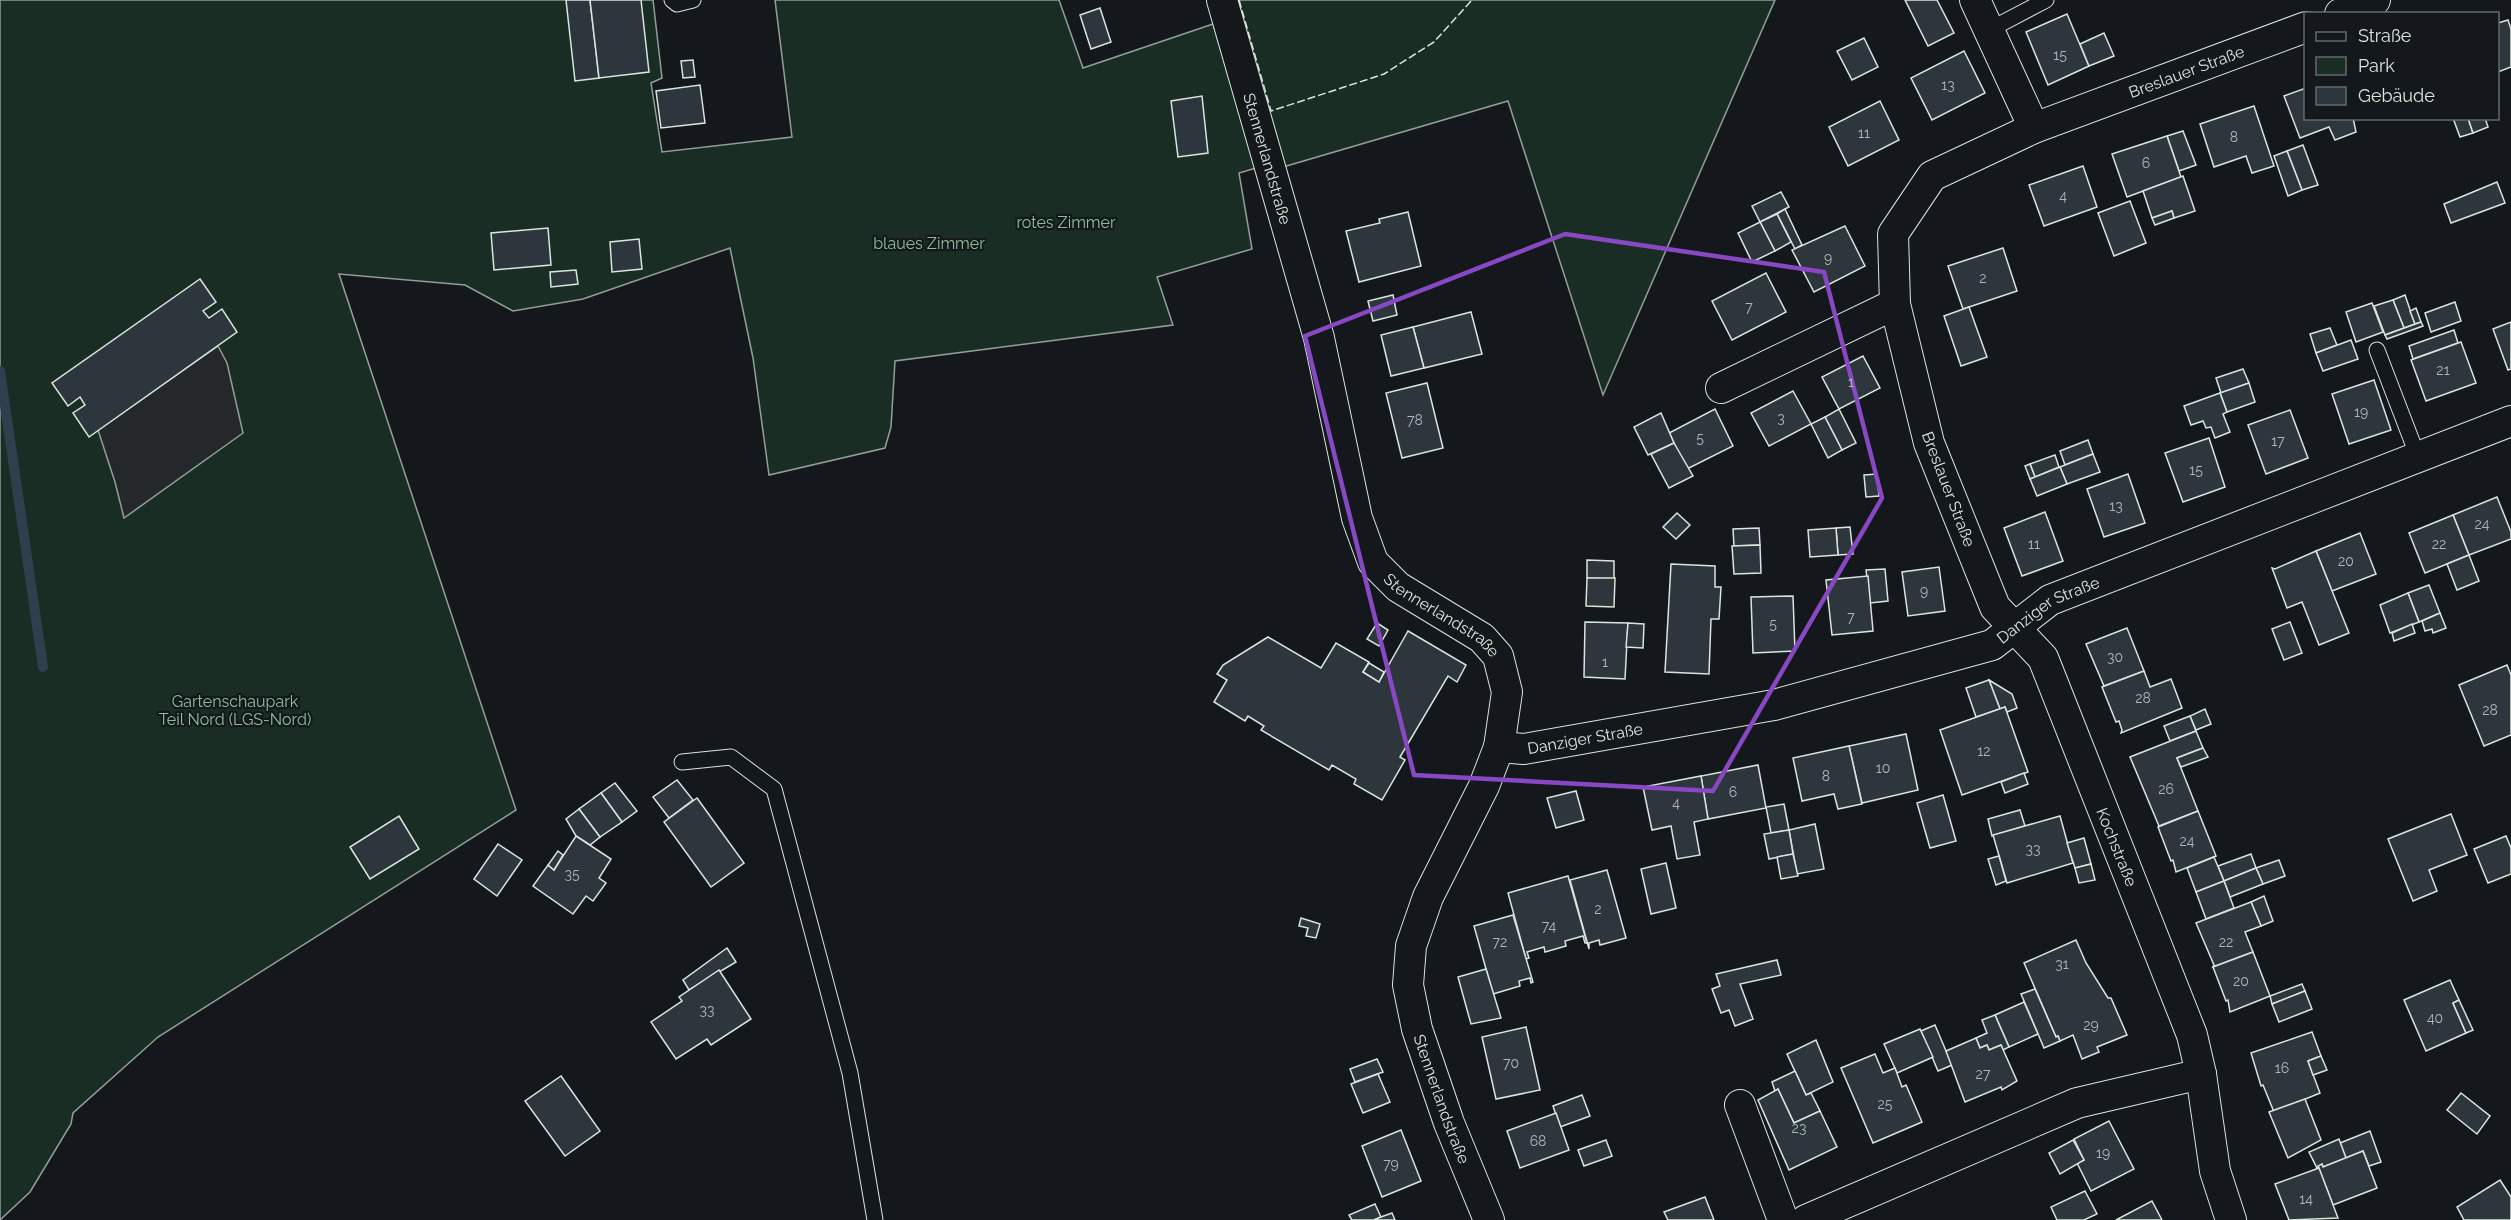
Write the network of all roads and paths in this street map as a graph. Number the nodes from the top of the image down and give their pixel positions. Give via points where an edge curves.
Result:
1 (672, 0) edge
2 (693, 0) edge
3 (1222, 0) edge
4 (1975, 0) edge
5 (2046, 0) edge
6 (2373, 0) edge
7 (2345, 12) edge
8 (2304, 28) edge
9 (1989, 30) junction
10 (2034, 129) junction
11 (1895, 304) junction
12 (2377, 350) dead end
13 (1721, 388) dead end
14 (2511, 422) edge
15 (2418, 457) junction
16 (2015, 629) junction
17 (1499, 747) junction
18 (682, 762) dead end
19 (2201, 1074) junction
20 (1740, 1105) dead end
21 (875, 1220) edge
22 (1488, 1220) edge
23 (1783, 1220) edge
24 (1806, 1220) edge
25 (2231, 1220) edge

1 - 2 lane via 677,4
3 - 17 street, Stennerlandstraße via 1319,338 1357,518 1373,562 1398,587 1482,638 1498,656 1507,692
4 - 9 street
5 - 9 lane
6 - 7 street
8 - 10 street, Breslauer Straße
9 - 10 street
10 - 11 street, Breslauer Straße via 1932,176 1893,234
11 - 13 street
11 - 16 street, Breslauer Straße via 1929,443 1995,607
12 - 15 lane
14 - 15 street, Danziger Straße
15 - 16 street, Danziger Straße via 2050,600
16 - 17 street, Danziger Straße via 1992,645 1774,705 1524,749
16 - 19 street, Kochstraße via 2043,658 2192,1035
17 - 22 street, Stennerlandstraße via 1485,786 1428,897 1411,946 1408,985 1417,1029
18 - 21 lane via 731,757 774,789 850,1073
19 - 24 street via 2077,1103
19 - 25 street, Kochstraße via 2215,1171
20 - 23 street

